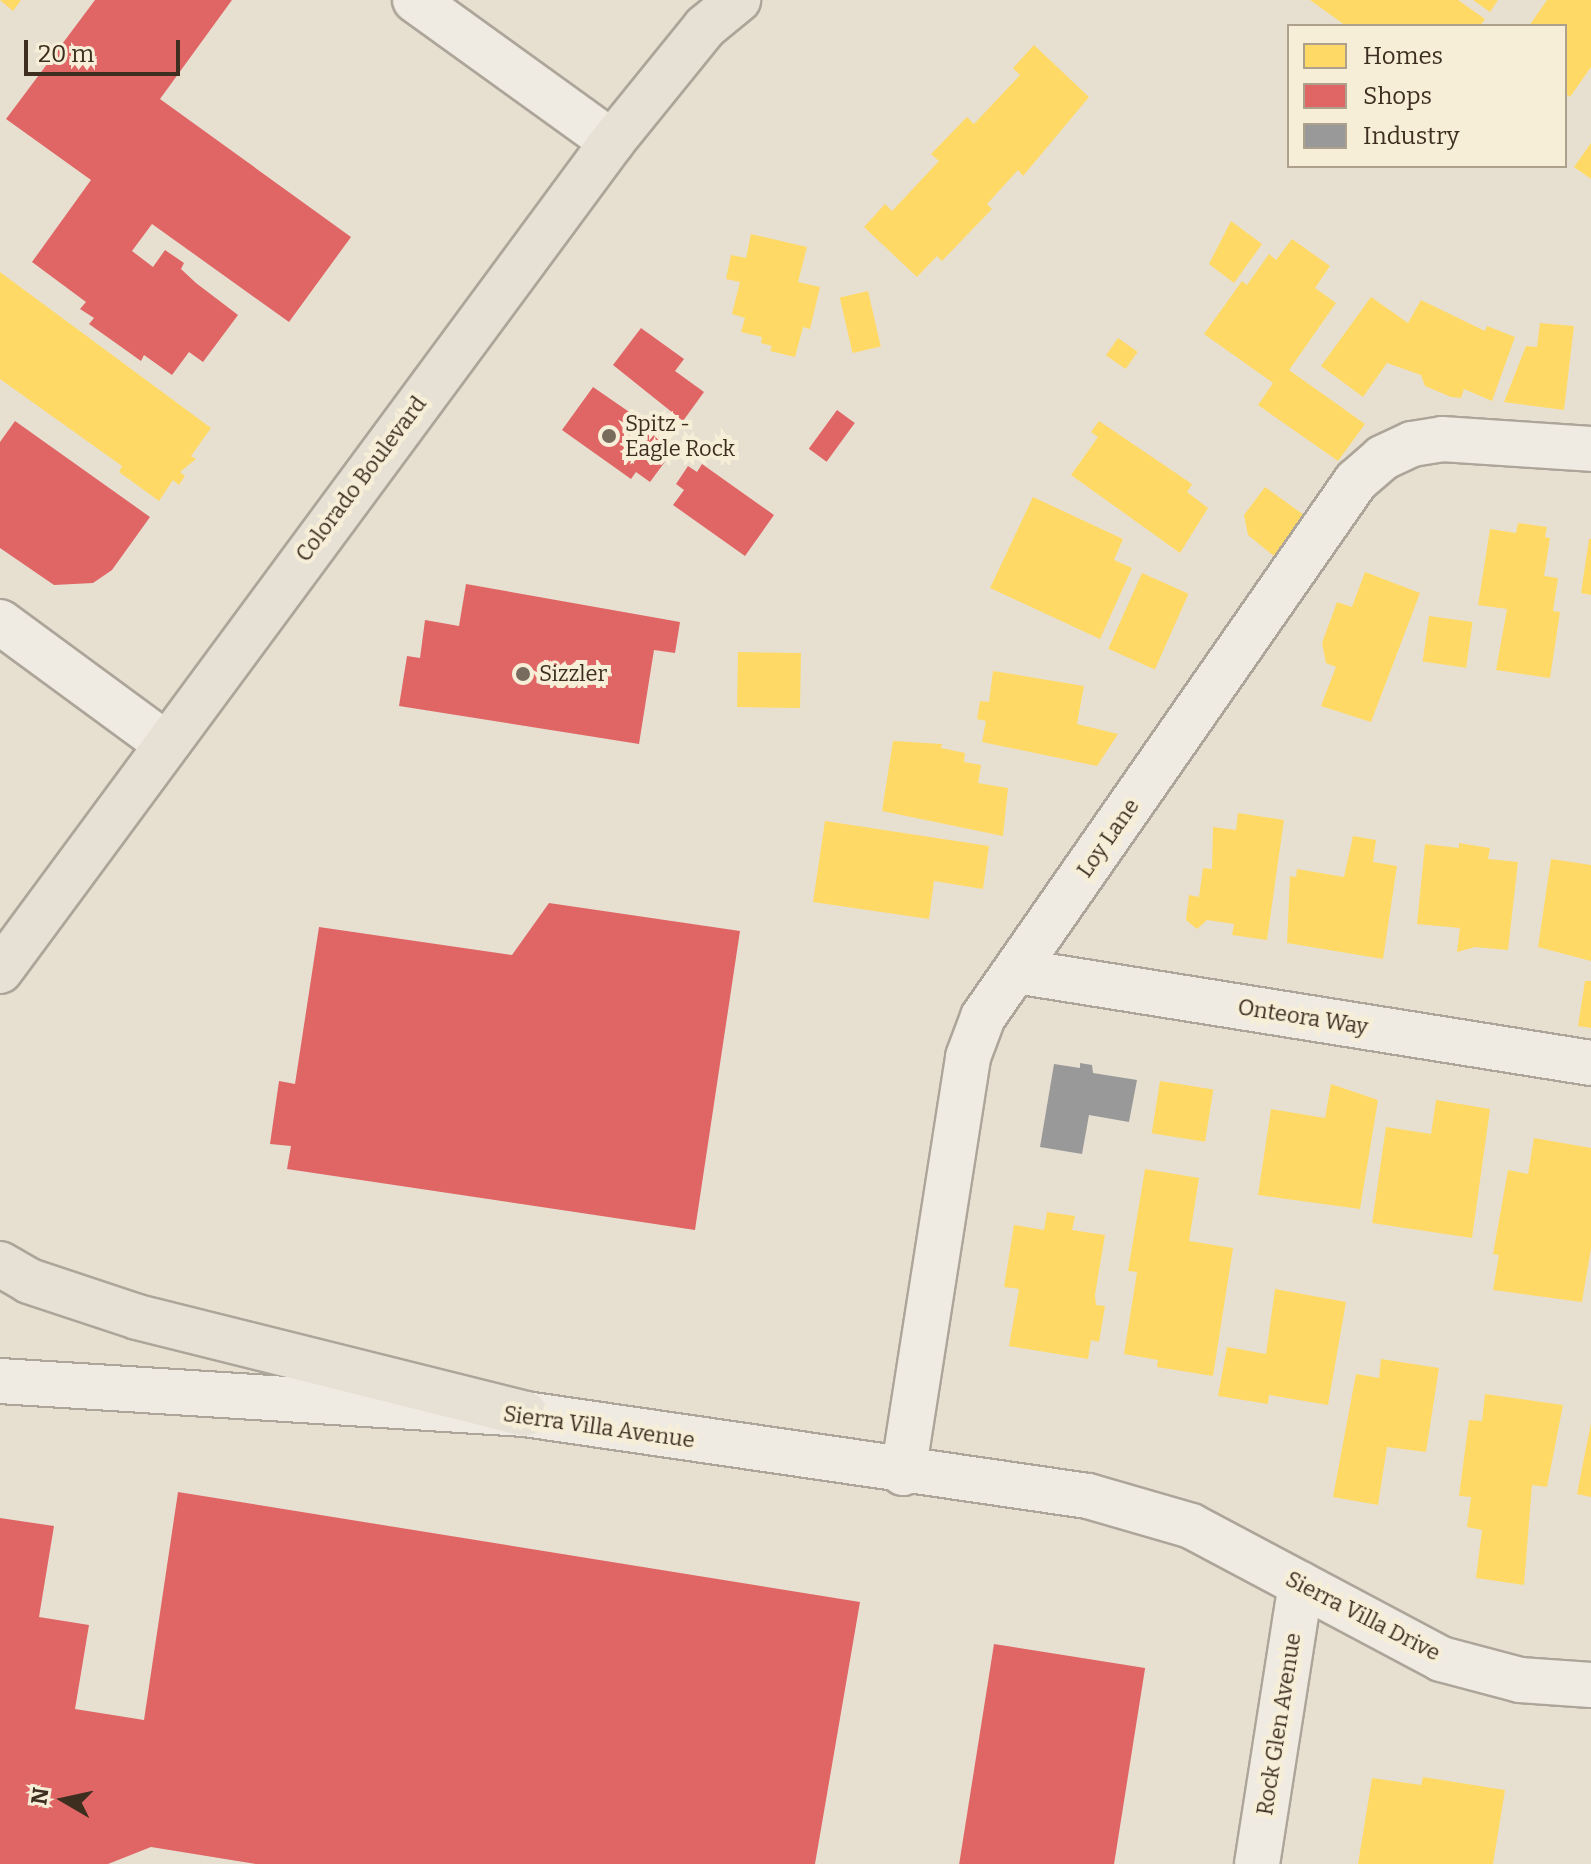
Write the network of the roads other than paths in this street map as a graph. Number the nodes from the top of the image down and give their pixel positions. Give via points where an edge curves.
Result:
1 (415, 0) edge
2 (738, 0) edge
3 (612, 142) junction
4 (1591, 449) edge
5 (0, 622) edge
6 (165, 743) junction
7 (0, 971) edge
8 (1016, 971) junction
9 (1591, 1063) edge
10 (0, 1264) edge
11 (0, 1381) edge
12 (525, 1414) junction
13 (903, 1473) junction
14 (1191, 1526) joint
15 (1301, 1584) junction
16 (1591, 1685) edge
17 (1257, 1864) edge

1 - 3 street
2 - 3 main road, Colorado Boulevard via 705,27
3 - 6 main road, Colorado Boulevard
4 - 8 street, Loy Lane via 1442,439 1412,444 1382,458 1356,481
5 - 6 street
6 - 7 main road, Colorado Boulevard
8 - 9 street, Onteora Way
8 - 13 street, Loy Lane via 983,1017 968,1057
10 - 12 main road via 29,1281 137,1317
11 - 12 street, Sierra Villa Avenue
12 - 13 street, Sierra Villa Avenue
13 - 14 street, Sierra Villa Avenue via 1088,1496
14 - 15 street, Sierra Villa Drive
15 - 16 street, Sierra Villa Drive via 1441,1659 1520,1680
15 - 17 street, Rock Glen Avenue

